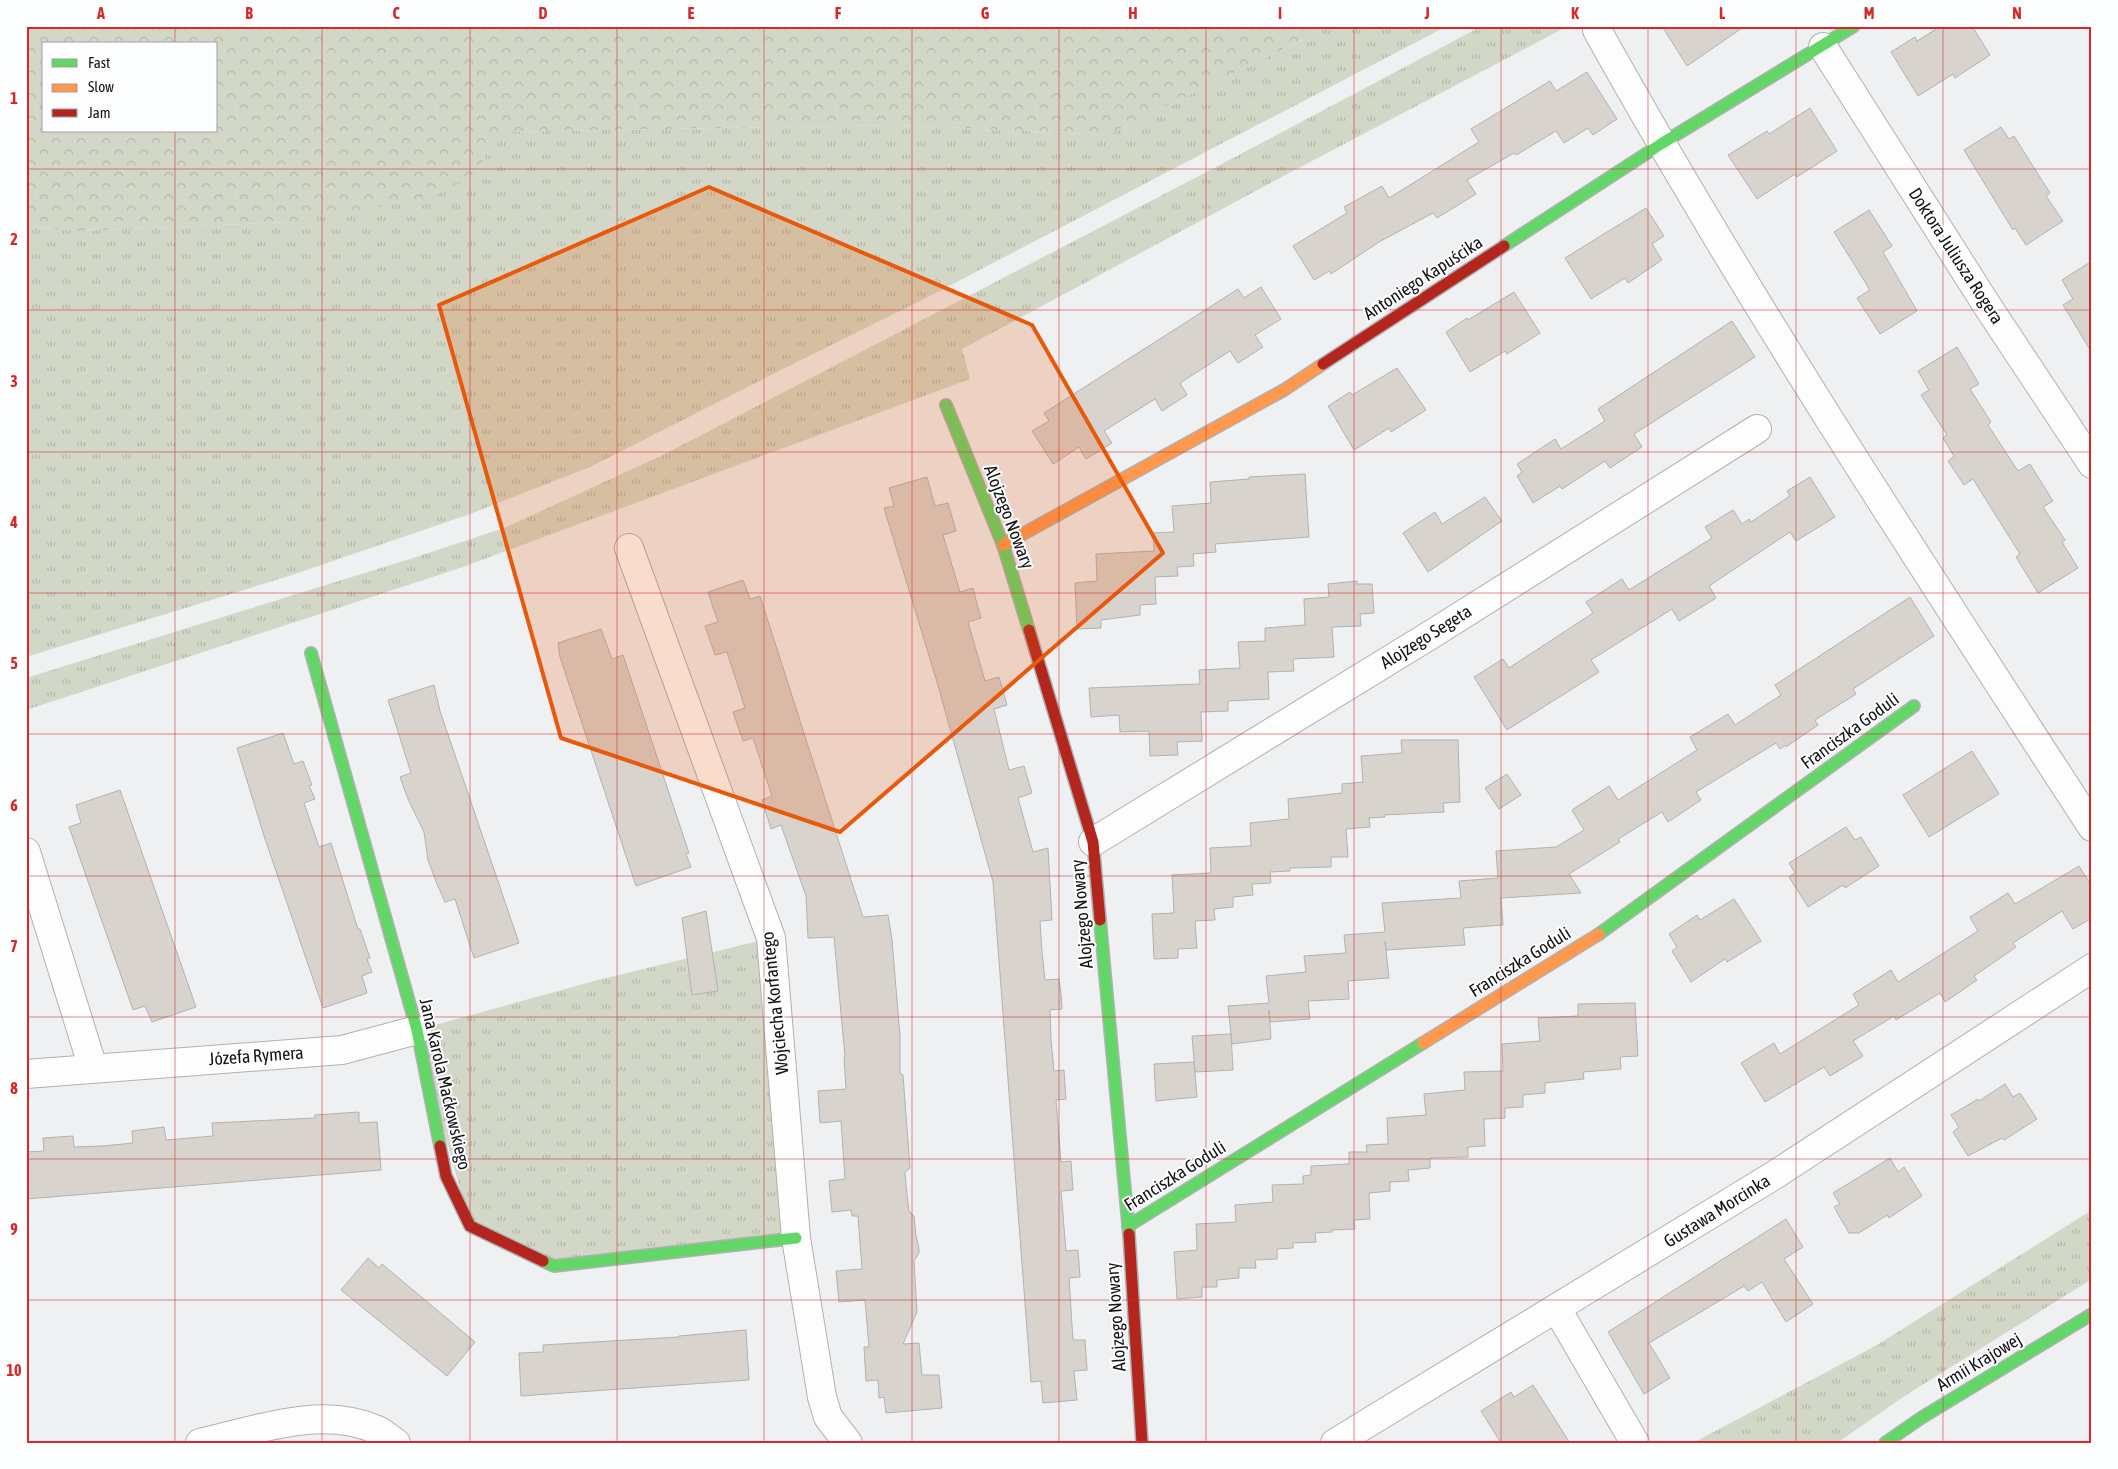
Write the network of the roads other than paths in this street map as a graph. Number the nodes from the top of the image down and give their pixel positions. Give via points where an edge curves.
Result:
1 (1854, 26) edge
2 (1597, 30) dead end
3 (1822, 47) junction
4 (1661, 144) junction
5 (946, 404) dead end
6 (1758, 429) dead end
7 (2089, 453) edge
8 (1003, 545) junction
9 (629, 548) dead end
10 (311, 653) dead end
11 (1914, 706) dead end
12 (2092, 827) edge
13 (1093, 842) junction
14 (26, 852) edge
15 (2092, 968) edge
16 (417, 1030) junction
17 (93, 1068) junction
18 (26, 1074) edge
19 (1128, 1226) junction
20 (796, 1238) junction
21 (1557, 1309) junction
22 (2092, 1314) edge
23 (200, 1443) edge
24 (396, 1443) edge
25 (848, 1443) edge
26 (1142, 1443) edge
27 (1335, 1443) edge
28 (1635, 1443) edge
29 (1885, 1443) edge

1 - 3 street, Antoniego Kapuścika
2 - 4 street
3 - 4 street, Antoniego Kapuścika
3 - 7 street, Doktora Juliusza Rogera via 1988,307
4 - 8 street, Antoniego Kapuścika via 1284,390
4 - 12 street via 1820,406
5 - 8 street, Alojzego Nowary
6 - 13 street, Alojzego Segeta
8 - 13 street, Alojzego Nowary
9 - 20 street, Wojciecha Korfantego via 771,938
10 - 16 street, Jana Karola Maćkowskiego
11 - 19 street, Franciszka Goduli via 1613,925
13 - 19 street, Alojzego Nowary
14 - 17 street
15 - 21 street, Gustawa Morcinka via 1773,1176
16 - 17 street, Józefa Rymera via 342,1050
16 - 20 street, Jana Karola Maćkowskiego via 446,1176 470,1226 554,1266
17 - 18 street, Józefa Rymera
19 - 26 street, Alojzego Nowary
20 - 25 street, Wojciecha Korfantego via 822,1397 828,1417
21 - 27 street, Gustawa Morcinka
21 - 28 street
22 - 29 street, Armii Krajowej
23 - 24 street via 293,1422 322,1419 356,1423 378,1430

